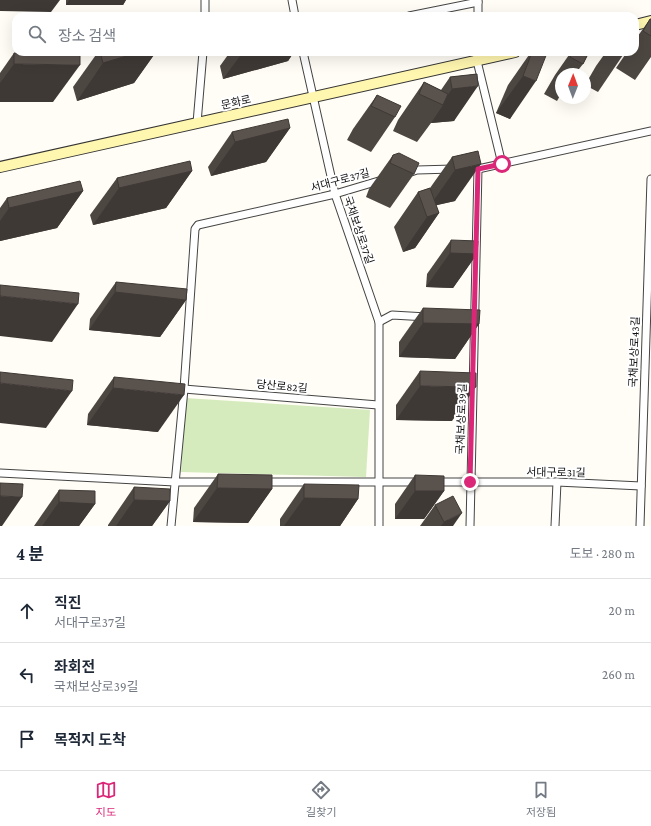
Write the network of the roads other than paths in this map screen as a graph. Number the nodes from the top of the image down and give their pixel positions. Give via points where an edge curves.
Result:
1 (205, 0) edge
2 (292, 0) edge
3 (478, 1) edge
4 (205, 12) edge
5 (294, 12) edge
6 (427, 12) edge
7 (478, 12) edge
8 (651, 22) edge
9 (639, 24) edge
10 (203, 56) edge
11 (304, 56) edge
12 (477, 56) edge
13 (312, 97) junction
14 (197, 123) junction
15 (651, 131) edge
16 (502, 164) junction
17 (0, 167) edge
18 (478, 169) junction
19 (402, 174) edge
20 (387, 179) dead end
21 (651, 179) edge
22 (651, 188) edge
23 (336, 194) junction
24 (436, 318) edge
25 (467, 320) edge
26 (475, 321) junction
27 (379, 322) junction
28 (184, 389) junction
29 (643, 396) junction
30 (651, 396) edge
31 (378, 405) junction
32 (0, 473) edge
33 (175, 482) junction
34 (228, 482) edge
35 (258, 482) edge
36 (378, 482) junction
37 (470, 482) junction
38 (557, 482) junction
39 (641, 486) junction
40 (171, 526) edge
41 (379, 526) edge
42 (470, 526) edge
43 (555, 526) edge
44 (640, 526) edge

1 - 4 street
2 - 5 street
3 - 6 street
3 - 7 street
8 - 9 main road
10 - 14 street
11 - 13 street, 국채보상로37길
12 - 13 main road, 문화로
12 - 16 street
13 - 14 main road, 문화로
13 - 23 street, 국채보상로37길
14 - 17 main road, 문화로
15 - 16 street
16 - 18 street
18 - 19 street via 417,170
18 - 26 street, 국채보상로39길
20 - 23 street, 서대구로37길
21 - 22 street, 국채보상로43길
22 - 29 street, 국채보상로43길
23 - 27 street, 국채보상로37길
23 - 28 street, 서대구로37길 via 198,225 195,229
24 - 27 street via 392,315
25 - 26 street
26 - 37 street, 국채보상로39길
27 - 31 street, 국채보상로37길
28 - 31 street, 당산로82길
28 - 33 street
29 - 30 street
29 - 39 street, 국채보상로43길
31 - 36 street, 국채보상로37길
32 - 33 street
33 - 34 street
33 - 40 street
35 - 36 street, 서대구로31길
36 - 37 street, 서대구로31길
36 - 41 street, 국채보상로37길
37 - 38 street, 서대구로31길
37 - 42 street, 국채보상로39길
38 - 39 street, 서대구로31길
38 - 43 street
39 - 44 street, 국채보상로43길

